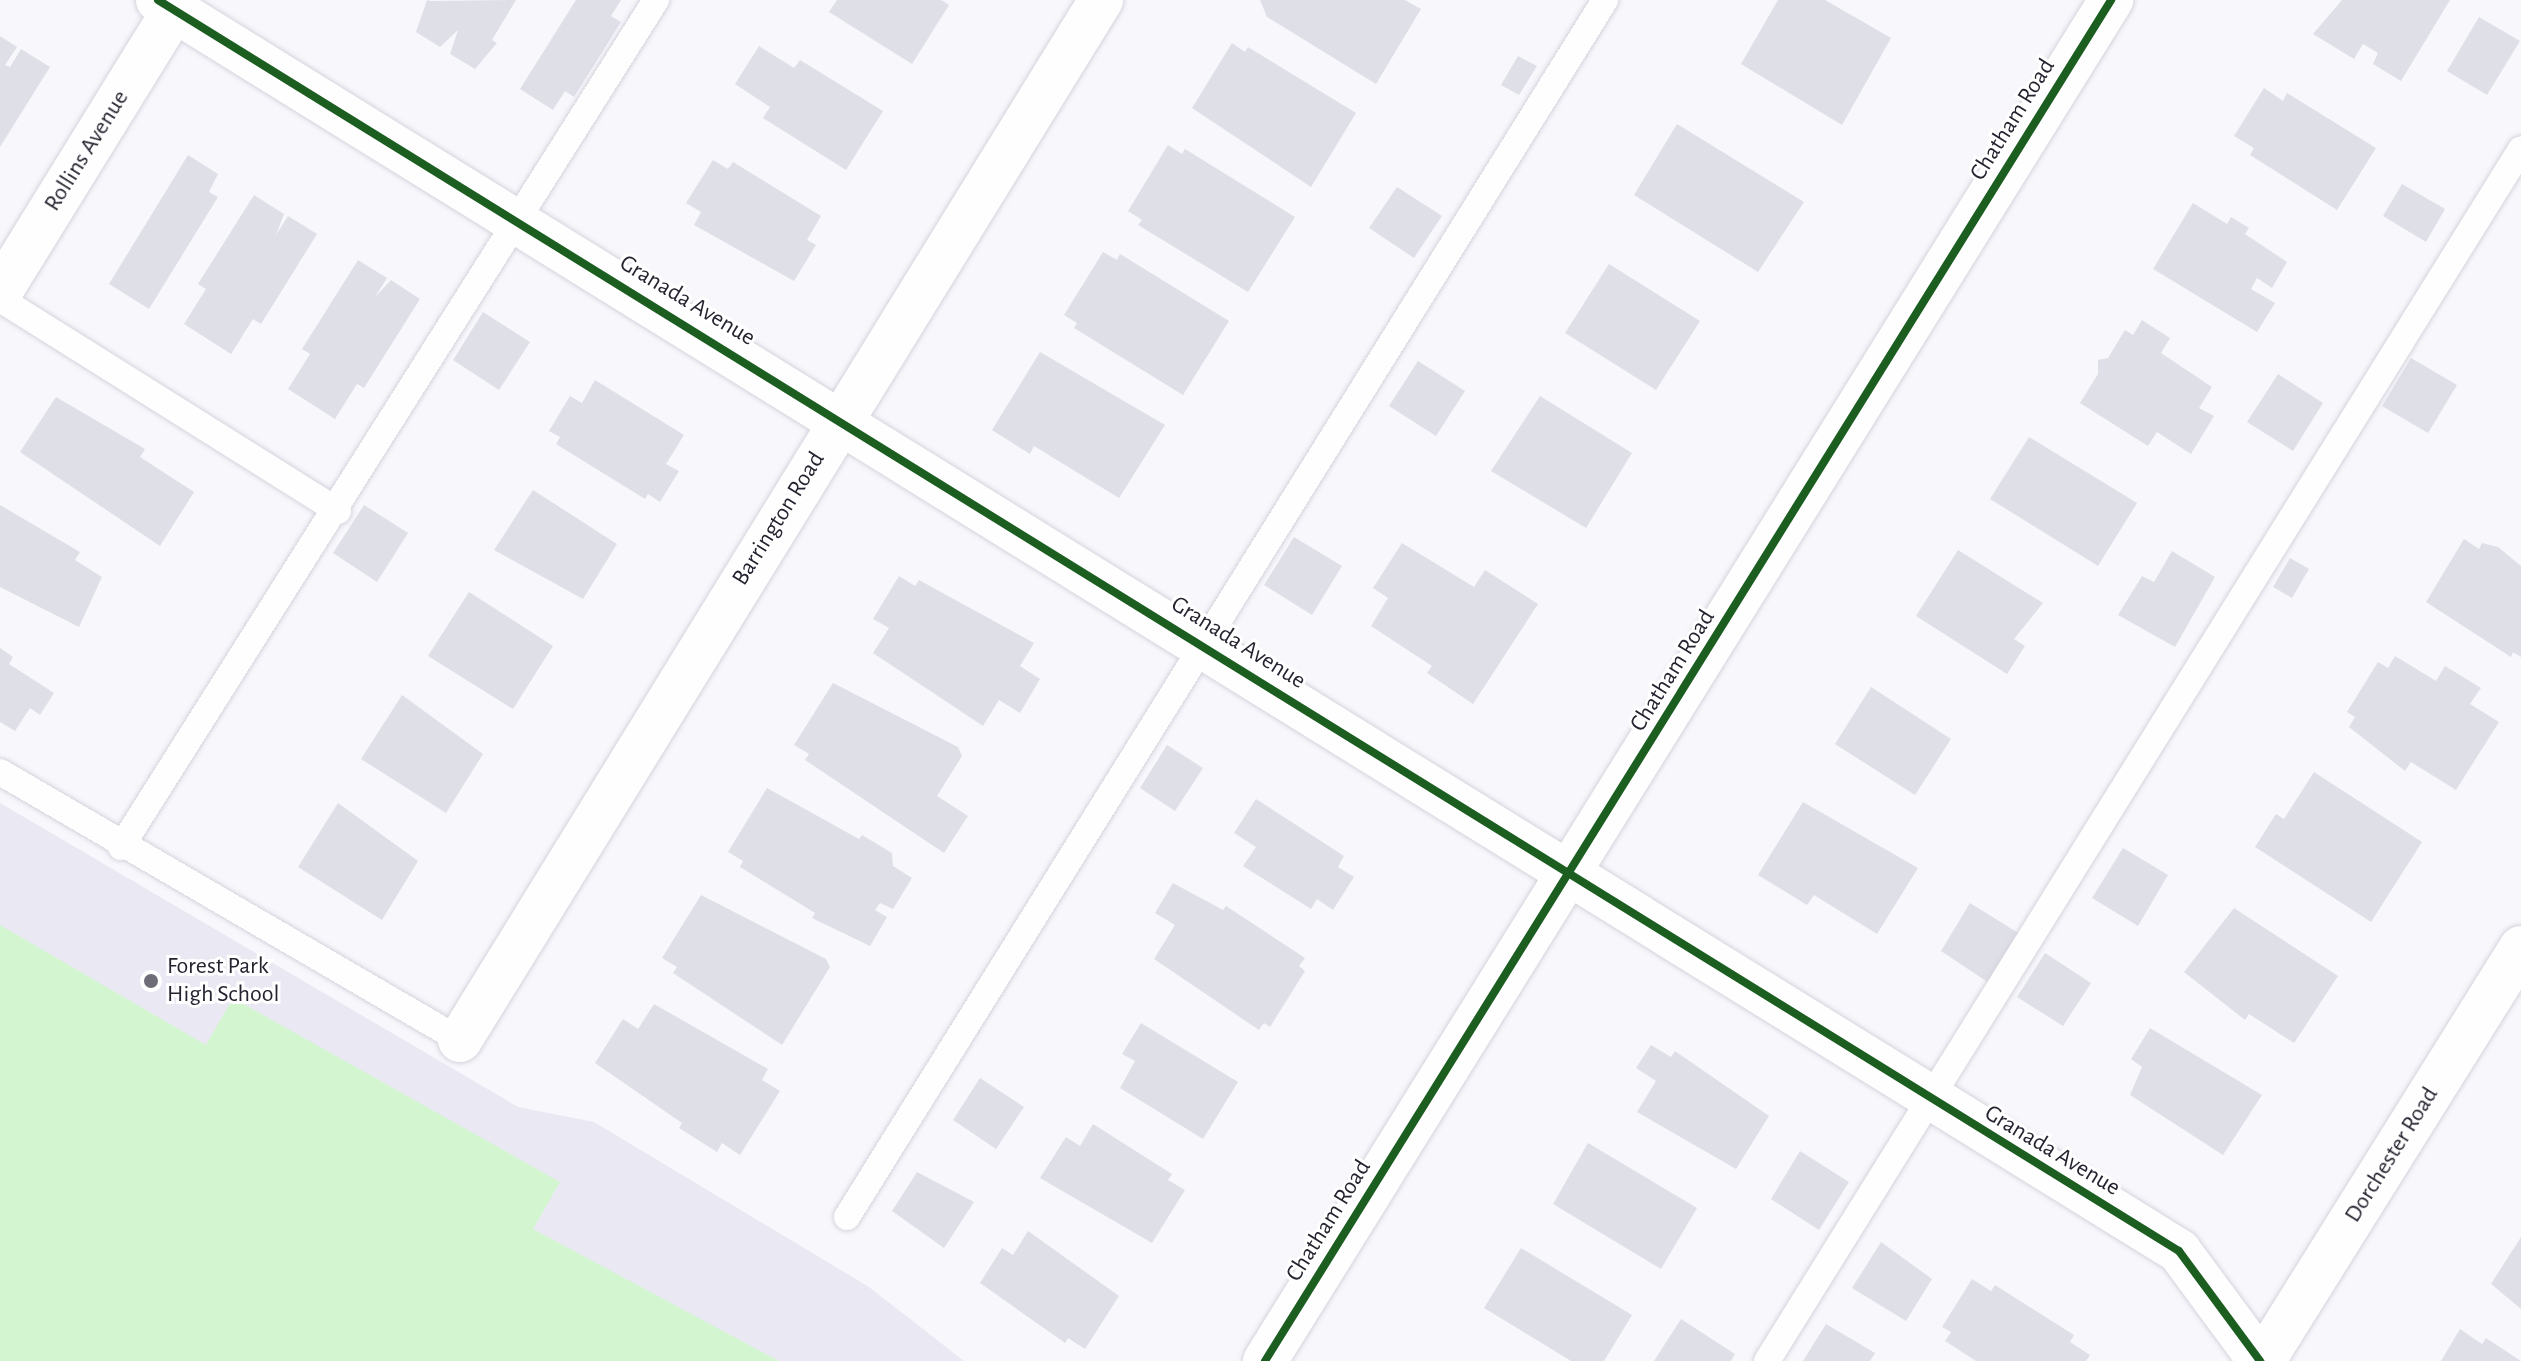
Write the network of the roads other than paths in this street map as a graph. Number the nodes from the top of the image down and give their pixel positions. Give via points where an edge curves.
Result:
1 (656, 0) edge
2 (1101, 0) edge
3 (1605, 0) edge
4 (2111, 0) edge
5 (166, 5) edge
6 (2521, 149) edge
7 (516, 221) junction
8 (0, 292) edge
9 (0, 299) edge
10 (841, 419) junction
11 (338, 511) junction
12 (1204, 644) junction
13 (0, 772) edge
14 (121, 847) junction
15 (1569, 877) junction
16 (2521, 948) edge
17 (460, 1040) joint
18 (1930, 1101) junction
19 (847, 1217) dead end
20 (1265, 1361) edge
21 (1767, 1361) edge
22 (2261, 1361) edge

1 - 7 lane
2 - 10 street, Barrington Road
3 - 12 lane
4 - 15 street, Chatham Road
5 - 7 street, Granada Avenue
5 - 8 street, Rollins Avenue
6 - 18 lane
7 - 10 street, Granada Avenue
7 - 11 lane
9 - 11 lane
10 - 12 street, Granada Avenue
10 - 17 street, Barrington Road
11 - 14 lane
12 - 15 street, Granada Avenue
12 - 19 lane
13 - 14 lane
14 - 17 lane
15 - 18 street, Granada Avenue
15 - 20 street, Chatham Road
16 - 22 street, Dorchester Road
18 - 21 lane
18 - 22 street, Granada Avenue via 2179,1251

